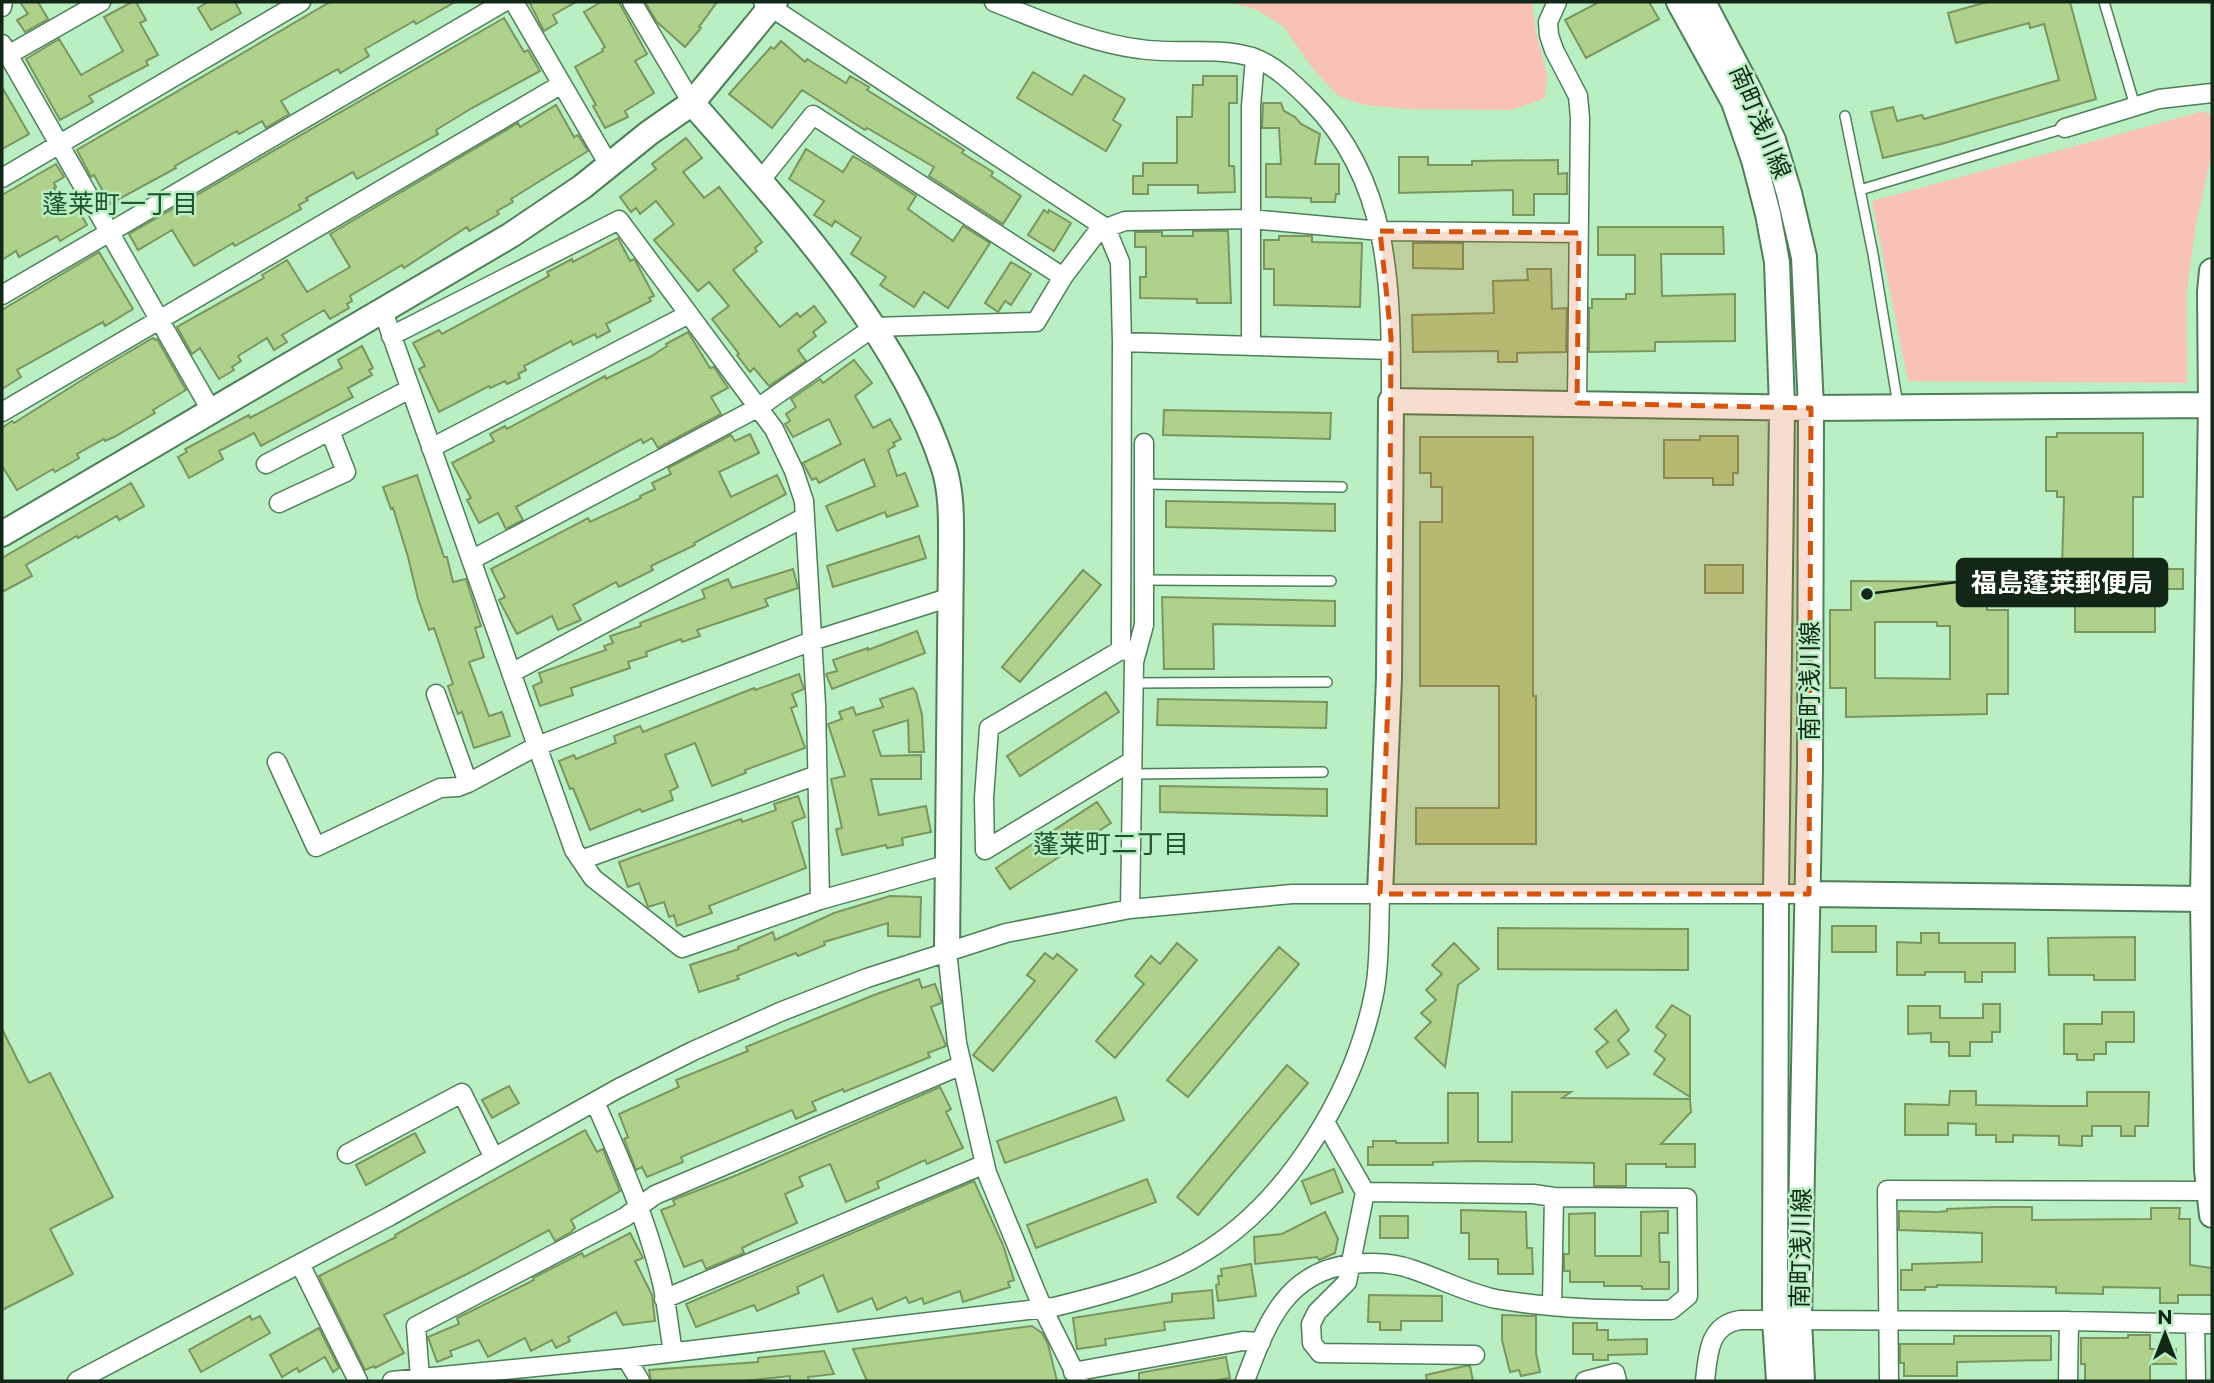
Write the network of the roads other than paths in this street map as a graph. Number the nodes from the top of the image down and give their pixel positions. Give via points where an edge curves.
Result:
1 (4, 2) edge
2 (101, 2) edge
3 (300, 2) edge
4 (505, 2) edge
5 (514, 2) edge
6 (632, 2) edge
7 (994, 2) edge
8 (1557, 2) edge
9 (1679, 2) edge
10 (1703, 2) edge
11 (2104, 2) edge
12 (769, 3) edge
13 (2, 7) edge
14 (5, 49) edge
15 (1255, 58) junction
16 (562, 84) junction
17 (2212, 93) edge
18 (692, 103) junction
19 (2135, 106) junction
20 (1845, 116) dead end
21 (2065, 128) joint
22 (59, 144) junction
23 (609, 165) junction
24 (2, 177) edge
25 (760, 181) junction
26 (1860, 190) junction
27 (1251, 219) junction
28 (1106, 228) junction
29 (1380, 231) junction
30 (109, 232) junction
31 (1579, 233) junction
32 (1063, 277) junction
33 (2212, 281) edge
34 (2, 295) edge
35 (383, 311) junction
36 (689, 314) junction
37 (159, 320) junction
38 (874, 327) junction
39 (391, 335) junction
40 (1122, 342) junction
41 (1251, 346) junction
42 (1391, 350) junction
43 (410, 389) junction
44 (1391, 401) junction
45 (1577, 403) junction
46 (2212, 405) edge
47 (759, 407) junction
48 (1899, 407) junction
49 (1782, 408) junction
50 (1811, 408) junction
51 (2, 412) edge
52 (212, 412) junction
53 (330, 430) junction
54 (1144, 443) dead end
55 (431, 448) junction
56 (266, 464) dead end
57 (1144, 484) junction
58 (1342, 486) dead end
59 (279, 503) dead end
60 (805, 517) junction
61 (2, 534) edge
62 (471, 560) junction
63 (1144, 580) junction
64 (1331, 581) dead end
65 (951, 597) junction
66 (812, 641) junction
67 (1129, 651) junction
68 (511, 673) junction
69 (1327, 682) dead end
70 (1133, 683) junction
71 (436, 694) dead end
72 (537, 746) junction
73 (277, 762) dead end
74 (1132, 768) junction
75 (1323, 772) dead end
76 (817, 775) junction
77 (468, 783) junction
78 (581, 860) junction
79 (949, 864) junction
80 (1776, 893) junction
81 (1380, 894) junction
82 (1809, 894) junction
83 (820, 900) junction
84 (2208, 900) edge
85 (1130, 909) junction
86 (947, 951) junction
87 (962, 1065) junction
88 (595, 1102) junction
89 (1325, 1122) junction
90 (347, 1154) dead end
91 (494, 1158) junction
92 (985, 1164) junction
93 (1365, 1192) junction
94 (1554, 1198) junction
95 (2211, 1199) edge
96 (639, 1208) junction
97 (300, 1264) junction
98 (1352, 1264) junction
99 (664, 1299) junction
100 (1552, 1307) junction
101 (1044, 1309) junction
102 (1787, 1320) junction
103 (1886, 1320) junction
104 (2069, 1321) junction
105 (2203, 1324) edge
106 (1261, 1342) junction
107 (673, 1352) junction
108 (1475, 1355) dead end
109 (626, 1357) junction
110 (519, 1375) edge
111 (1076, 1376) edge
112 (420, 1378) junction
113 (77, 1381) edge
114 (358, 1381) edge
115 (393, 1381) edge
116 (640, 1381) edge
117 (1245, 1381) edge
118 (1585, 1381) edge
119 (1617, 1381) edge
120 (1705, 1381) edge
121 (1779, 1381) edge
122 (1802, 1381) edge
123 (1889, 1381) edge
124 (2068, 1381) edge
125 (2196, 1381) edge

1 - 13 street
2 - 14 street
3 - 22 street
4 - 30 street
5 - 16 street
6 - 18 street
7 - 15 street via 1112,45 1227,51
8 - 31 street via 1549,35 1578,96
9 - 49 street, 南町浅川線 via 1734,102 1768,214 1777,262
10 - 50 street, 南町浅川線 via 1773,140 1789,193 1804,257
11 - 19 lane
12 - 18 street
12 - 28 street
14 - 22 street
15 - 27 street
15 - 29 street via 1290,79 1337,133 1364,180
16 - 23 street
16 - 37 street
17 - 19 street
18 - 23 street
18 - 25 street
19 - 21 street
20 - 26 lane
21 - 26 lane
22 - 24 street
22 - 30 street
23 - 35 street via 511,235
25 - 32 street via 813,115
25 - 38 street
26 - 48 lane
27 - 28 street via 1125,221
27 - 29 street
27 - 41 street
28 - 32 street via 1098,231
28 - 40 street via 1120,262
29 - 31 street
29 - 42 street via 1389,284
30 - 34 street
30 - 37 street
31 - 45 street
32 - 38 street via 1036,322
33 - 46 street
35 - 39 street
35 - 52 street
36 - 39 street via 619,220
36 - 47 street
36 - 55 street
37 - 51 street
37 - 52 street
38 - 47 street
38 - 65 street via 916,400 944,468 951,498
39 - 43 street
40 - 41 street
40 - 67 street
41 - 42 street
42 - 44 street
43 - 53 street
43 - 55 street
44 - 45 street
44 - 81 street via 1389,678
45 - 49 street
46 - 48 street
46 - 84 street
47 - 60 street via 794,471
47 - 62 street
48 - 50 street
49 - 50 street
49 - 80 street, 南町浅川線
50 - 82 street, 南町浅川線
52 - 61 street
53 - 56 street
53 - 59 street via 346,472
54 - 57 street
55 - 62 street
57 - 58 lane
57 - 63 street
60 - 66 street
60 - 68 street
62 - 68 street
63 - 64 lane
63 - 67 street via 1144,625
65 - 66 street
65 - 79 street
66 - 72 street
66 - 76 street
67 - 70 street
67 - 74 street via 989,728 985,850
68 - 72 street
69 - 70 lane
70 - 74 street
71 - 77 street
72 - 77 street
72 - 78 street
73 - 77 street via 316,846 440,788
74 - 75 lane
74 - 85 street
76 - 78 street
76 - 83 street
78 - 83 street via 593,878 682,948
79 - 83 street
79 - 86 street
80 - 81 street
80 - 82 street
80 - 102 street, 南町浅川線
81 - 85 street via 1292,894
81 - 89 street via 1375,988 1363,1037
82 - 84 street
82 - 102 street, 南町浅川線
84 - 95 street
85 - 86 street via 1006,933
86 - 87 street
86 - 88 street via 780,1012
87 - 92 street
87 - 96 street via 654,1195
88 - 91 street
88 - 96 street
89 - 93 street
89 - 101 street via 1269,1200 1198,1257 1113,1292
90 - 91 street via 462,1093
91 - 97 street
92 - 99 street
92 - 101 street
93 - 94 street
93 - 98 street
94 - 100 street
94 - 100 street via 1687,1198 1688,1296 1671,1310
95 - 103 street via 1887,1190
96 - 99 street
96 - 112 street via 416,1326
97 - 113 street
97 - 114 street
98 - 100 street via 1409,1268 1493,1298
98 - 106 street via 1329,1268 1295,1286
98 - 108 street via 1344,1286 1313,1318 1312,1343 1320,1353
99 - 107 street
101 - 107 street
101 - 111 street
102 - 103 street
102 - 120 street via 1730,1322 1718,1330 1708,1350
102 - 121 street, 南町浅川線
102 - 122 street, 南町浅川線
103 - 104 street
103 - 123 street
104 - 105 street
104 - 124 street
105 - 125 street
106 - 111 street via 1243,1341
106 - 117 street
107 - 109 street
109 - 110 street
109 - 116 street
110 - 112 street
112 - 115 street
118 - 119 street via 1615,1373

